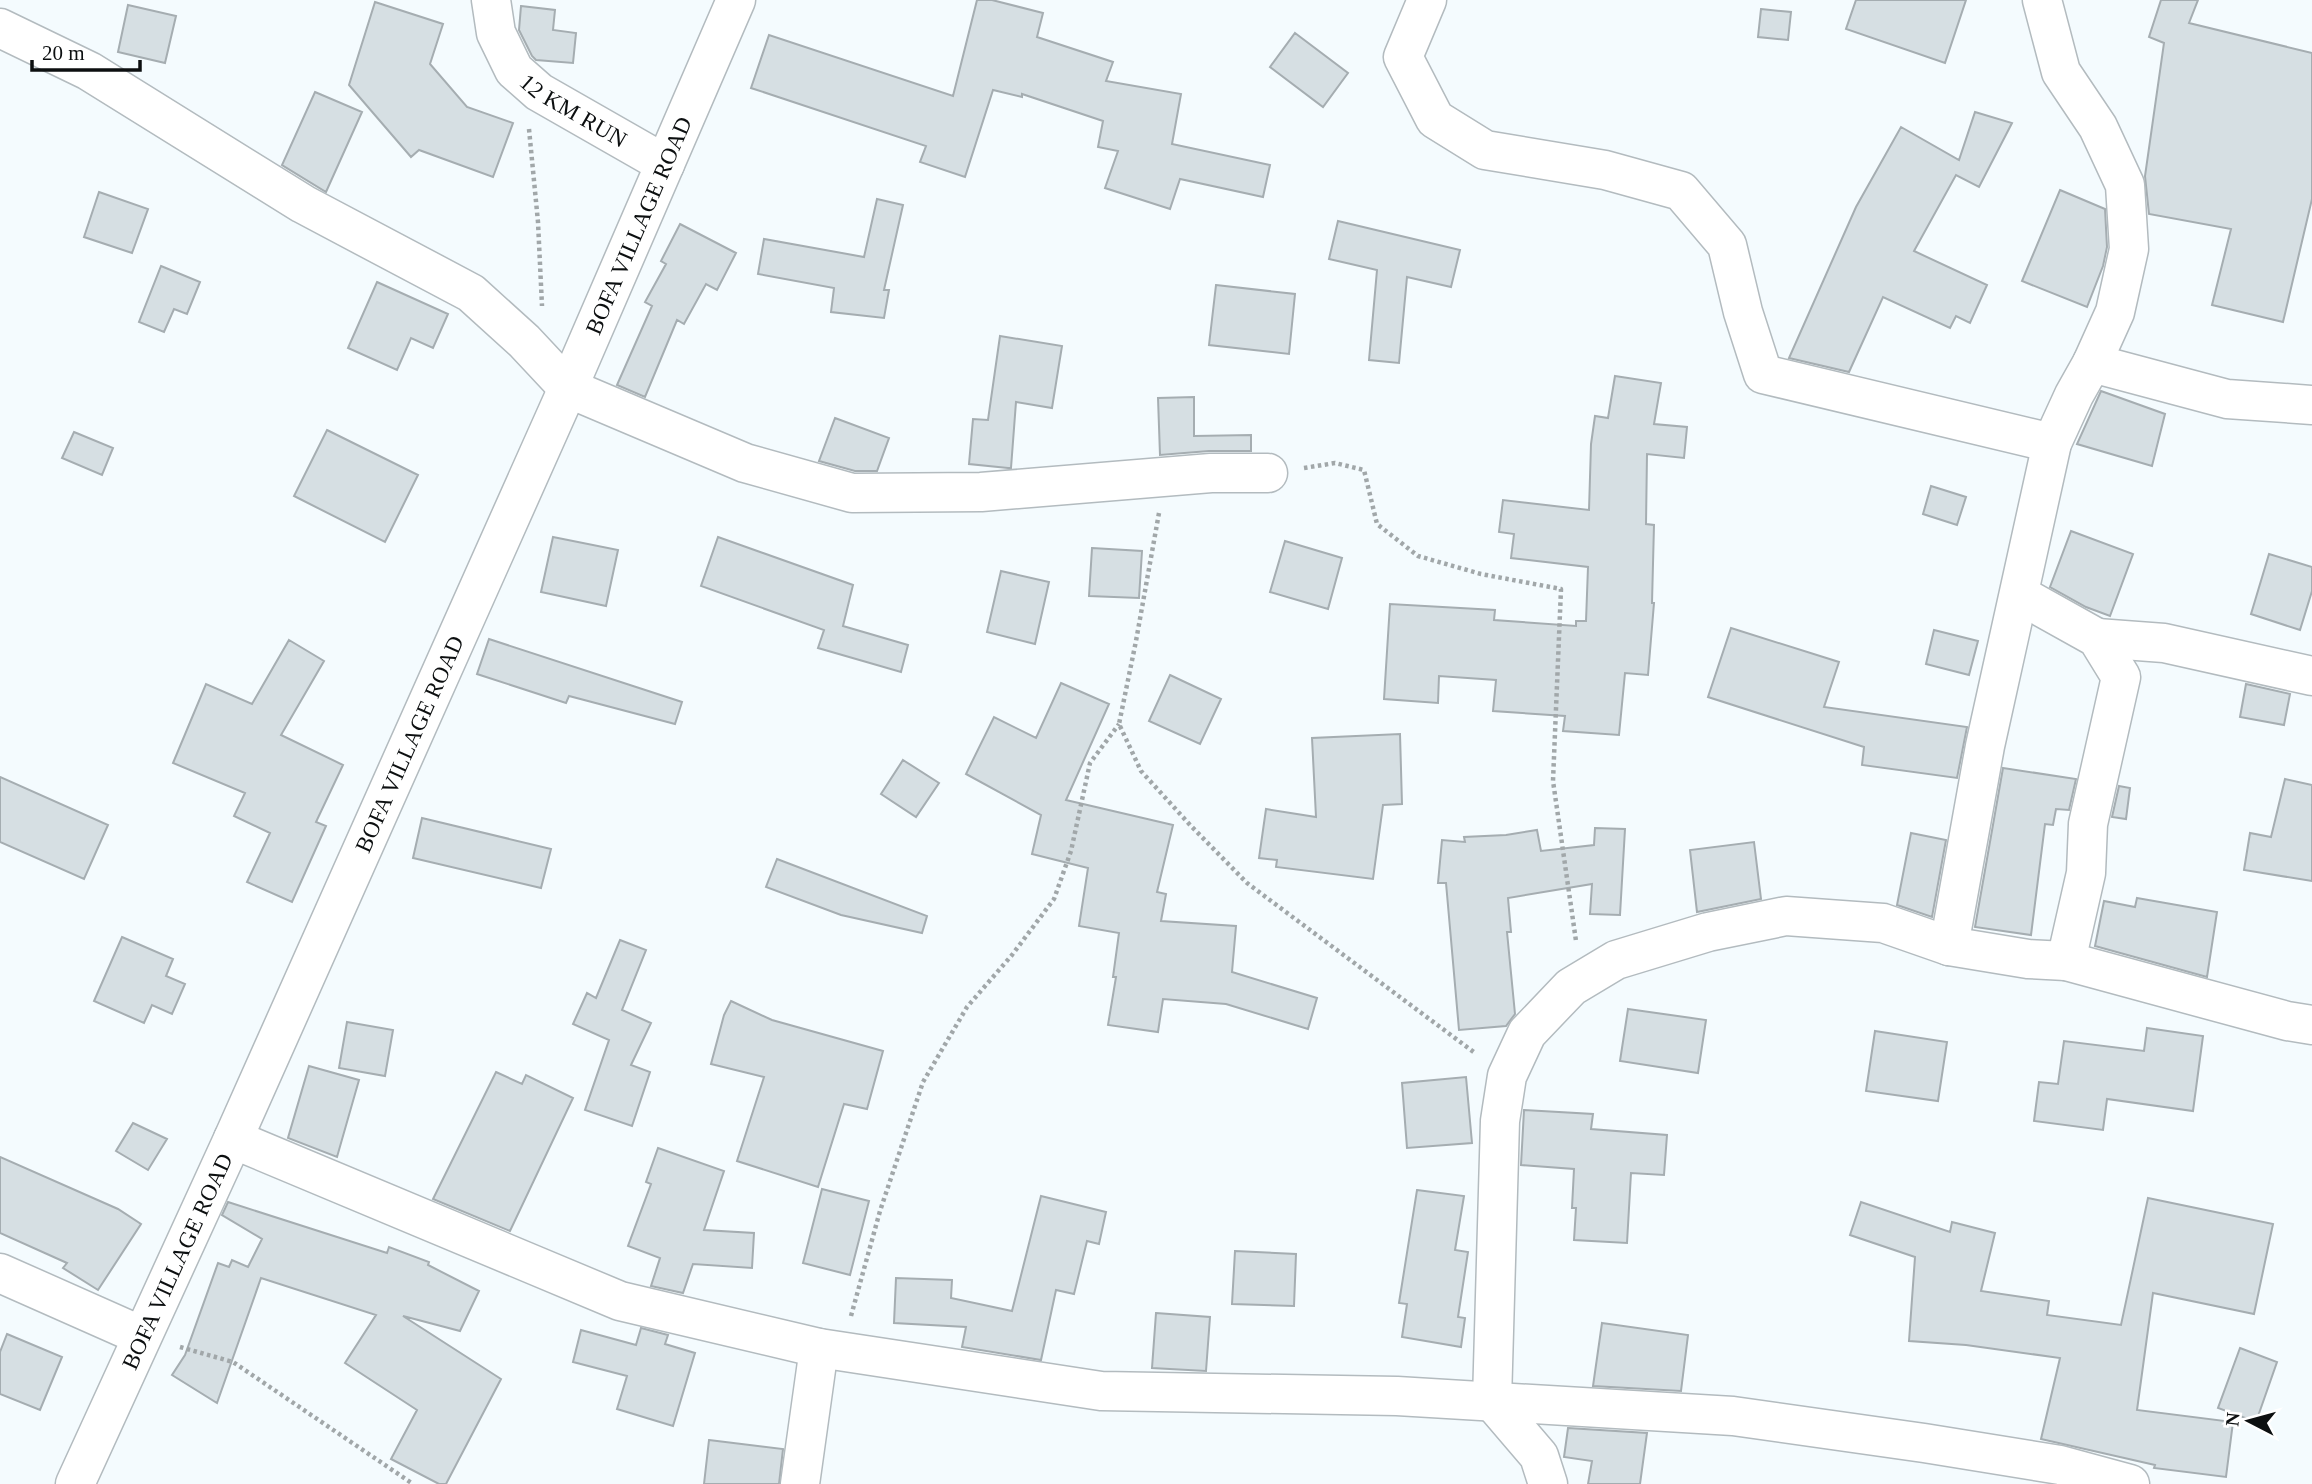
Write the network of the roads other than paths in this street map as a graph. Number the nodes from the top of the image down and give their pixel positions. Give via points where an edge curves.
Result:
1 (491, 0) edge
2 (736, 0) edge
3 (1427, 0) edge
4 (2042, 0) edge
5 (0, 28) edge
6 (666, 164) junction
7 (2092, 363) junction
8 (556, 375) junction
9 (2312, 405) edge
10 (2052, 443) junction
11 (1268, 473) road end
12 (2020, 595) junction
13 (2097, 638) junction
14 (2312, 676) edge
15 (1949, 946) junction
16 (2066, 961) junction
17 (2312, 1025) edge
18 (233, 1139) junction
19 (0, 1273) edge
20 (142, 1336) junction
21 (830, 1349) junction
22 (1492, 1401) junction
23 (75, 1484) edge
24 (800, 1484) edge
25 (1548, 1484) edge
26 (2130, 1484) edge

1 - 6 street, 12 KM RUN via 496,33 513,70 539,92
2 - 6 street, BOFA VILLAGE ROAD
3 - 10 street via 1403,57 1435,119 1485,150 1605,170 1681,191 1727,245 1763,374
4 - 7 street via 2061,72 2098,127 2125,184 2129,249 2115,312
5 - 8 street via 89,71 303,204 471,293
6 - 8 street, BOFA VILLAGE ROAD
7 - 9 street via 2227,399
7 - 10 street
8 - 11 street via 745,463 852,493 981,492 1211,473
8 - 18 street, BOFA VILLAGE ROAD
10 - 12 street
12 - 13 street
12 - 15 street
13 - 14 street via 2164,643
13 - 16 street via 2121,677 2088,824 2086,873
15 - 16 street
15 - 22 street via 1883,923 1786,916 1708,932 1616,960 1571,987 1527,1033 1507,1076 1500,1121
16 - 17 street
18 - 20 street, BOFA VILLAGE ROAD
18 - 21 street via 620,1301
19 - 20 street
20 - 23 street, BOFA VILLAGE ROAD
21 - 22 street via 1101,1391
21 - 24 street
22 - 25 street via 1539,1456
22 - 26 street via 1733,1416 2060,1465

